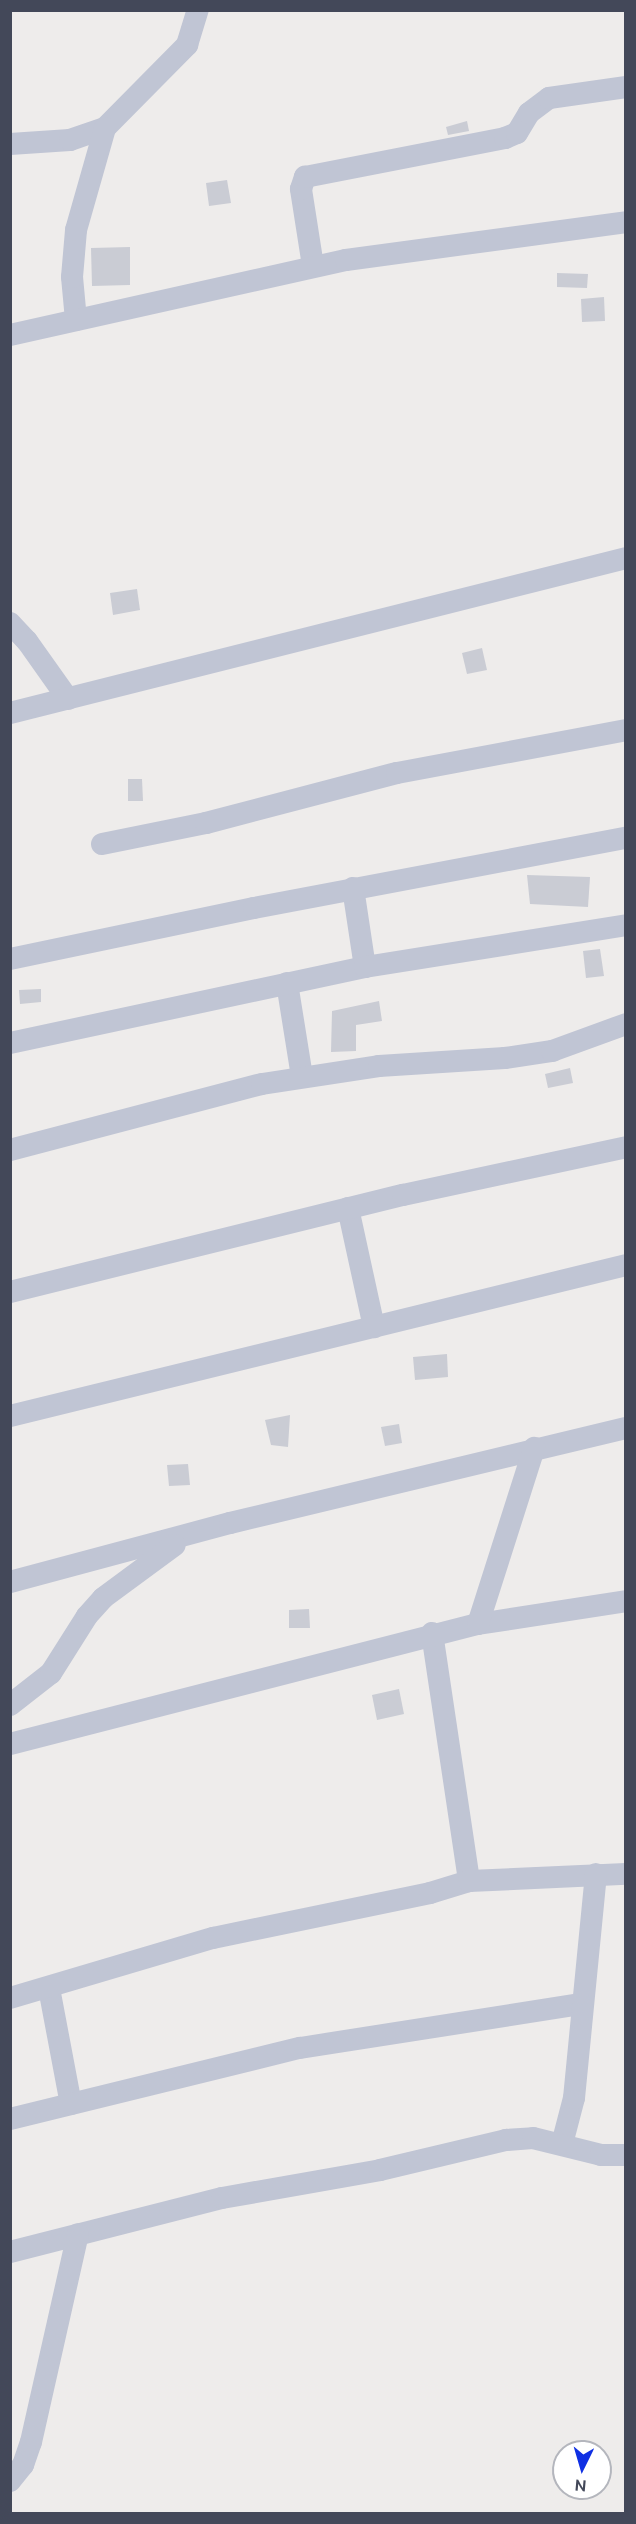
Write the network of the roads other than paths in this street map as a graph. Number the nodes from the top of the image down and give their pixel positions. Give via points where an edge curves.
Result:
1 (198, 10) edge
2 (626, 87) edge
3 (105, 128) junction
4 (10, 144) edge
5 (626, 222) edge
6 (313, 266) junction
7 (76, 320) junction
8 (10, 335) edge
9 (626, 558) edge
10 (10, 623) edge
11 (68, 699) junction
12 (10, 713) edge
13 (626, 730) edge
14 (626, 837) edge
15 (102, 844) dead end
16 (353, 888) junction
17 (626, 925) edge
18 (10, 959) edge
19 (365, 967) junction
20 (287, 983) junction
21 (626, 1024) edge
22 (10, 1043) edge
23 (302, 1077) junction
24 (626, 1148) edge
25 (10, 1150) edge
26 (348, 1208) junction
27 (626, 1265) edge
28 (10, 1292) edge
29 (374, 1327) junction
30 (10, 1416) edge
31 (626, 1428) edge
32 (534, 1448) junction
33 (192, 1535) junction
34 (10, 1582) edge
35 (626, 1600) edge
36 (478, 1624) junction
37 (432, 1633) junction
38 (10, 1705) edge
39 (10, 1744) edge
40 (596, 1874) junction
41 (626, 1874) edge
42 (469, 1881) junction
43 (49, 1988) junction
44 (10, 1998) edge
45 (580, 2004) junction
46 (71, 2104) junction
47 (10, 2119) edge
48 (562, 2144) junction
49 (626, 2156) edge
50 (78, 2234) junction
51 (10, 2252) edge
52 (10, 2481) edge

1 - 3 street via 187,45
2 - 6 street via 549,98 529,113 517,133 505,138 305,177 301,189
3 - 4 street via 70,140
3 - 7 street via 76,230 72,278
5 - 6 street via 458,242
6 - 7 street
7 - 8 street
9 - 11 street
10 - 11 street via 27,640
11 - 12 street
13 - 15 street via 419,768 206,824
14 - 16 street
16 - 18 street
16 - 19 street
17 - 19 street
19 - 20 street
20 - 22 street
20 - 23 street
21 - 23 street via 552,1051
23 - 25 street via 209,1096
24 - 26 street
26 - 28 street
26 - 29 street
27 - 29 street
29 - 30 street
31 - 32 street
32 - 33 street
32 - 36 street
33 - 34 street
33 - 38 street via 103,1598 51,1673
35 - 36 street
36 - 37 street
37 - 39 street
37 - 42 street
40 - 41 street
40 - 42 street
40 - 45 street
42 - 43 street via 430,1893 213,1938
43 - 44 street
43 - 46 street
45 - 46 street via 300,2048
45 - 48 street via 574,2098
46 - 47 street
48 - 49 street via 601,2156
48 - 50 street via 533,2138 506,2140 380,2170 222,2198
50 - 51 street
50 - 52 street via 31,2442 24,2465

